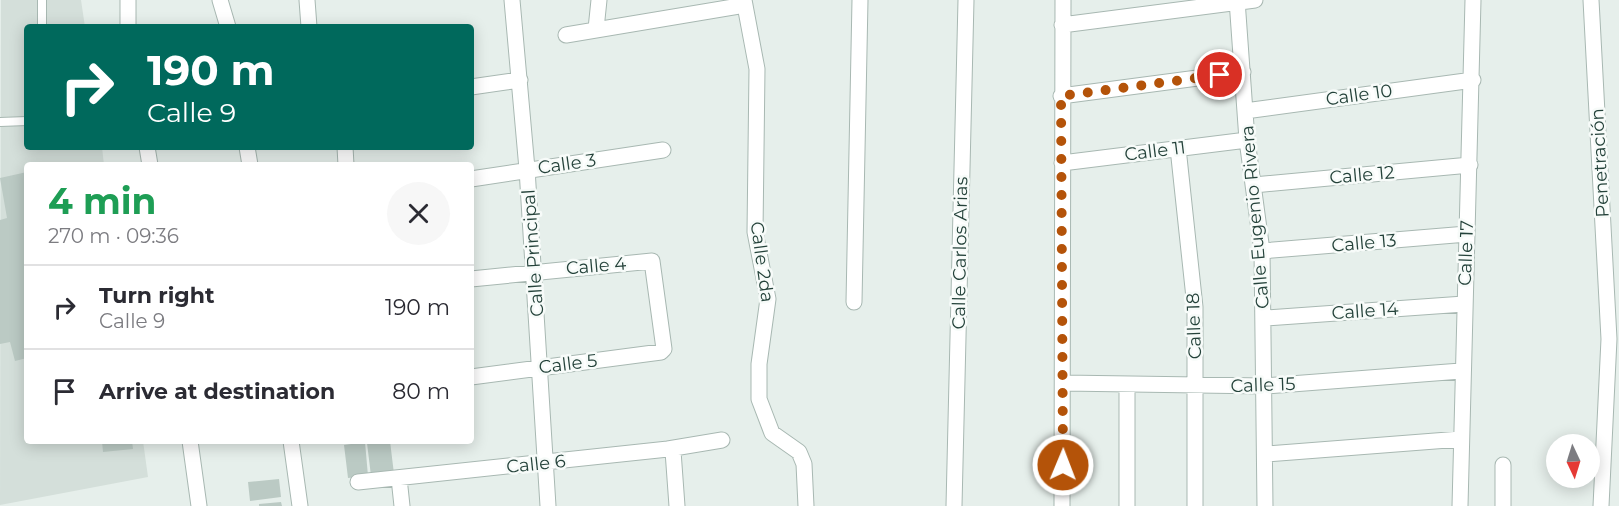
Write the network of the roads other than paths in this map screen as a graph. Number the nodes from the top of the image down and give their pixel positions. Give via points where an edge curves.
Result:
1 (42, 0) edge
2 (128, 0) edge
3 (220, 0) edge
4 (307, 0) edge
5 (512, 0) edge
6 (599, 0) edge
7 (860, 0) edge
8 (966, 0) edge
9 (1063, 0) edge
10 (1255, 0) edge
11 (1473, 0) edge
12 (1591, 0) edge
13 (1237, 1) edge
14 (745, 3) edge
15 (42, 24) edge
16 (128, 24) edge
17 (227, 24) edge
18 (309, 24) edge
19 (1062, 25) junction
20 (596, 29) junction
21 (566, 34) dead end
22 (1243, 72) junction
23 (520, 80) junction
24 (1473, 80) junction
25 (474, 87) edge
26 (1061, 96) junction
27 (1245, 111) junction
28 (24, 121) edge
29 (0, 122) edge
30 (1247, 140) junction
31 (1178, 148) junction
32 (663, 150) dead end
33 (1062, 162) junction
34 (1470, 165) junction
35 (527, 169) junction
36 (474, 178) edge
37 (1254, 185) junction
38 (1467, 234) junction
39 (1262, 251) junction
40 (534, 271) junction
41 (474, 279) edge
42 (1613, 299) edge
43 (854, 302) dead end
44 (1464, 304) junction
45 (1265, 318) junction
46 (664, 349) joint
47 (540, 368) junction
48 (1461, 371) junction
49 (474, 377) edge
50 (1064, 383) junction
51 (1127, 385) junction
52 (1265, 386) junction
53 (1195, 387) junction
54 (1461, 439) junction
55 (722, 440) dead end
56 (190, 444) edge
57 (291, 444) edge
58 (670, 450) junction
59 (1266, 454) junction
60 (545, 464) junction
61 (1503, 465) dead end
62 (399, 478) junction
63 (358, 482) dead end
64 (199, 506) edge
65 (300, 506) edge
66 (402, 506) edge
67 (548, 506) edge
68 (677, 506) edge
69 (806, 506) edge
70 (954, 506) edge
71 (1062, 506) edge
72 (1127, 506) edge
73 (1194, 506) edge
74 (1265, 506) edge
75 (1460, 506) edge
76 (1503, 506) edge
77 (1601, 506) edge

1 - 15 lane
2 - 16 street
3 - 17 street
4 - 18 street
5 - 23 street, Calle Principal
6 - 20 street
7 - 43 street
8 - 70 street, Calle Carlos Arias
9 - 19 street
10 - 13 street
11 - 24 street, Calle 17
12 - 42 street, Penetración
13 - 19 street
13 - 22 street, Calle Eugenio Rivera
14 - 20 street
14 - 69 street, Calle 2da via 757,69 755,232 768,299 759,364 759,399 772,433 799,452 804,464
19 - 26 street
20 - 21 street
22 - 26 street
22 - 27 street, Calle Eugenio Rivera
23 - 25 street
23 - 35 street, Calle Principal
24 - 27 street, Calle 10
24 - 34 street, Calle 17
26 - 33 street
27 - 30 street, Calle Eugenio Rivera
28 - 29 lane
30 - 31 street, Calle 11
30 - 37 street, Calle Eugenio Rivera
31 - 33 street, Calle 11
31 - 53 street, Calle 18 via 1195,307
32 - 35 street, Calle 3
33 - 50 street
34 - 37 street, Calle 12
34 - 38 street, Calle 17
35 - 36 street, Calle 3
35 - 40 street, Calle Principal
37 - 39 street, Calle Eugenio Rivera
38 - 39 street, Calle 13
38 - 44 street, Calle 17
39 - 45 street, Calle Eugenio Rivera
40 - 41 street, Calle 4
40 - 46 street, Calle 4 via 650,261
40 - 47 street, Calle Principal
42 - 77 street, Penetración
44 - 45 street, Calle 14
44 - 48 street, Calle 17
45 - 52 street, Calle Eugenio Rivera
46 - 47 street, Calle 5
47 - 49 street, Calle 5
47 - 60 street, Calle Principal
48 - 52 street, Calle 15
48 - 54 street, Calle 17
50 - 51 street, Calle 15
50 - 71 street
51 - 53 street, Calle 15
51 - 72 street
52 - 53 street, Calle 15
52 - 59 street, Calle Eugenio Rivera
53 - 73 street, Calle 18
54 - 59 street
54 - 75 street, Calle 17
55 - 58 street, Calle 6
56 - 64 street
57 - 65 street
58 - 60 street, Calle 6
58 - 68 street
59 - 74 street, Calle Eugenio Rivera
60 - 62 street, Calle 6
60 - 67 street, Calle Principal
61 - 76 street
62 - 63 street, Calle 6
62 - 66 street

